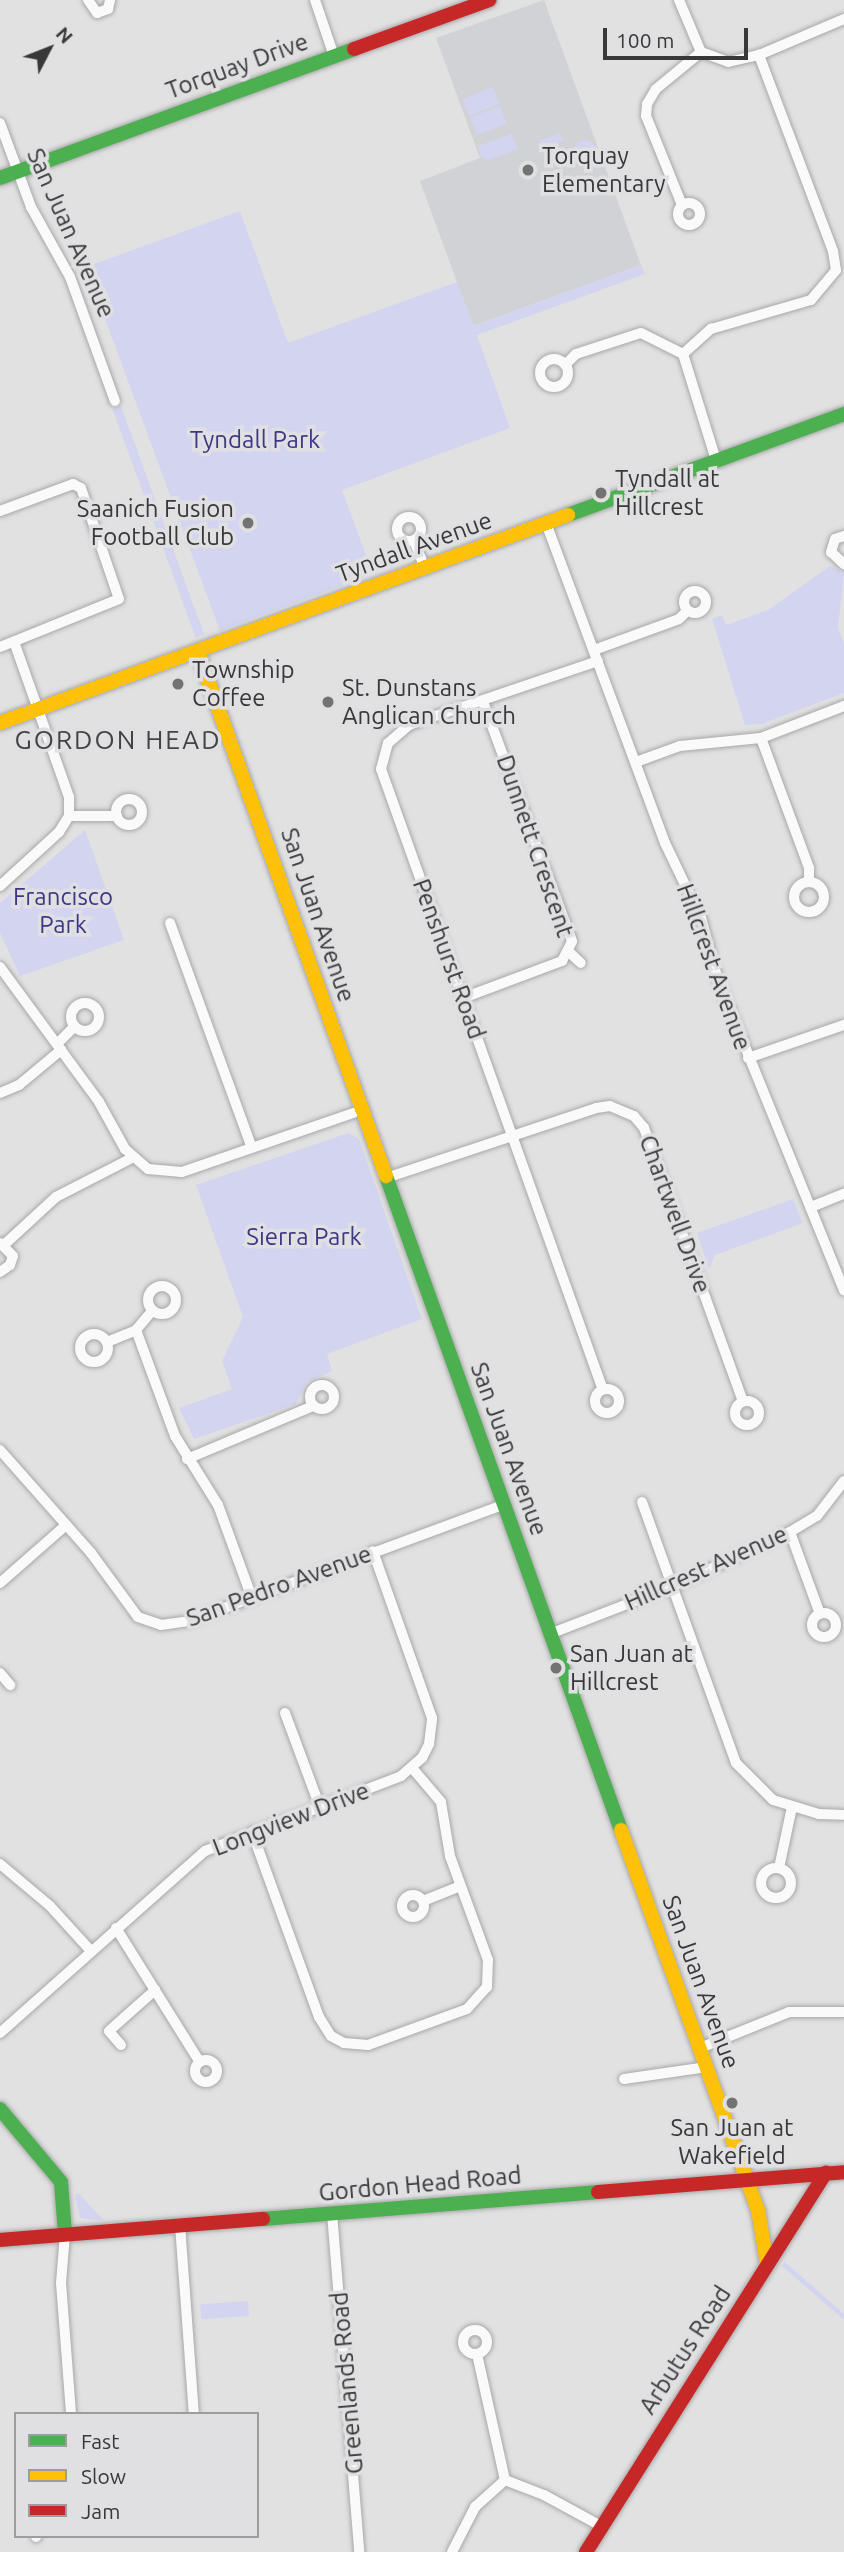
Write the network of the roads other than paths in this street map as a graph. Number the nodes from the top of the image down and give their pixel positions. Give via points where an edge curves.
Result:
1 (88, 0) edge
2 (110, 0) edge
3 (315, 0) edge
4 (489, 0) edge
5 (679, 0) edge
6 (844, 19) edge
7 (701, 52) junction
8 (759, 55) junction
9 (334, 56) junction
10 (0, 123) edge
11 (17, 172) junction
12 (0, 178) edge
13 (682, 205) dead end
14 (682, 354) junction
15 (566, 364) dead end
16 (114, 401) dead end
17 (844, 414) edge
18 (716, 460) junction
19 (0, 511) edge
20 (546, 523) junction
21 (844, 536) edge
22 (414, 541) dead end
23 (844, 564) edge
24 (425, 568) junction
25 (687, 611) dead end
26 (14, 642) junction
27 (0, 647) edge
28 (594, 650) junction
29 (198, 652) junction
30 (598, 661) junction
31 (484, 702) junction
32 (844, 706) edge
33 (39, 709) junction
34 (0, 723) edge
35 (761, 738) junction
36 (636, 762) junction
37 (69, 816) junction
38 (117, 817) dead end
39 (809, 882) dead end
40 (0, 886) edge
41 (170, 923) dead end
42 (569, 952) junction
43 (581, 963) dead end
44 (0, 967) edge
45 (463, 998) junction
46 (844, 1025) edge
47 (75, 1026) dead end
48 (59, 1047) junction
49 (748, 1058) junction
50 (0, 1093) edge
51 (362, 1110) junction
52 (512, 1135) junction
53 (252, 1148) junction
54 (132, 1158) junction
55 (386, 1178) junction
56 (844, 1194) edge
57 (811, 1207) junction
58 (2, 1243) edge
59 (0, 1272) edge
60 (844, 1290) edge
61 (152, 1311) dead end
62 (136, 1330) junction
63 (107, 1342) dead end
64 (603, 1390) dead end
65 (743, 1401) dead end
66 (313, 1406) dead end
67 (0, 1450) edge
68 (187, 1459) junction
69 (844, 1481) edge
70 (642, 1502) dead end
71 (505, 1504) junction
72 (66, 1525) junction
73 (790, 1532) junction
74 (373, 1551) junction
75 (0, 1583) edge
76 (671, 1587) junction
77 (252, 1598) junction
78 (820, 1614) dead end
79 (552, 1633) junction
80 (0, 1672) edge
81 (10, 1685) dead end
82 (285, 1713) dead end
83 (413, 1769) junction
84 (320, 1807) junction
85 (792, 1807) junction
86 (844, 1815) edge
87 (252, 1832) junction
88 (0, 1864) edge
89 (779, 1868) dead end
90 (460, 1886) junction
91 (423, 1901) dead end
92 (116, 1928) junction
93 (91, 1951) junction
94 (155, 1990) junction
95 (844, 2012) edge
96 (0, 2033) edge
97 (121, 2045) dead end
98 (700, 2048) junction
99 (200, 2061) dead end
100 (707, 2067) junction
101 (624, 2080) dead end
102 (0, 2109) edge
103 (844, 2172) edge
104 (826, 2174) junction
105 (747, 2180) junction
106 (332, 2213) junction
107 (180, 2225) junction
108 (65, 2234) junction
109 (0, 2240) edge
110 (767, 2264) junction
111 (477, 2354) dead end
112 (71, 2412) edge
113 (194, 2412) edge
114 (505, 2480) junction
115 (599, 2525) junction
116 (359, 2552) edge
117 (452, 2552) edge
118 (586, 2552) edge

1 - 2 street via 97,13 108,9
3 - 9 street
4 - 9 street, Torquay Drive
5 - 7 street
6 - 8 street
7 - 8 street via 729,62
7 - 13 street via 656,89 647,104 646,116
8 - 14 street via 833,251 835,270 811,300 711,329
9 - 11 street, Torquay Drive
10 - 11 street, San Juan Avenue
11 - 12 street, Torquay Drive
11 - 16 street, San Juan Avenue via 70,277
14 - 15 street via 641,333 576,354
14 - 18 street
17 - 18 street, Tyndall Avenue
18 - 20 street, Tyndall Avenue
19 - 26 street via 73,484 81,488 119,599
20 - 24 street, Tyndall Avenue
20 - 28 street, Hillcrest Avenue
21 - 23 street via 831,547 835,560
22 - 24 street
24 - 29 street, Tyndall Avenue
25 - 28 street via 679,619
26 - 27 street
26 - 33 street
28 - 30 street, Hillcrest Avenue
29 - 33 street, Tyndall Avenue
29 - 51 street, San Juan Avenue
30 - 31 street, Penshurst Road
30 - 36 street, Hillcrest Avenue
31 - 42 street, Dunnett Crescent via 572,941
31 - 45 street, Penshurst Road via 457,706 402,728 388,743 382,762 384,782
32 - 35 street
33 - 34 street, Tyndall Avenue
33 - 37 street via 69,797
35 - 36 street via 680,746
35 - 39 street via 809,868
36 - 49 street, Hillcrest Avenue via 665,843 701,918 718,980
37 - 38 street
37 - 40 street via 59,832
41 - 53 street
42 - 43 street, Dunnett Crescent
42 - 45 street, Dunnett Crescent via 562,961
44 - 48 street
45 - 52 street, Penshurst Road
46 - 49 street
47 - 48 street
48 - 50 street via 19,1084
48 - 54 street
49 - 57 street, Hillcrest Avenue
51 - 53 street
51 - 55 street, San Juan Avenue
52 - 55 street, Chartwell Drive
52 - 64 street, Penshurst Road
52 - 65 street, Chartwell Drive via 596,1108 610,1106 634,1116 644,1128
53 - 54 street via 171,1174 148,1169
54 - 58 street via 56,1197
55 - 71 street, San Juan Avenue
56 - 57 street
57 - 60 street, Hillcrest Avenue
58 - 59 street via 12,1261
61 - 62 street
62 - 63 street
62 - 68 street
66 - 68 street
67 - 72 street, San Pedro Avenue
68 - 77 street via 218,1505
69 - 73 street, Hillcrest Avenue via 817,1516
70 - 76 street
71 - 74 street, San Pedro Avenue
71 - 79 street, San Juan Avenue
72 - 75 street
72 - 77 street, San Pedro Avenue via 128,1606 149,1623 177,1624
73 - 76 street, Hillcrest Avenue
73 - 78 street
74 - 77 street, San Pedro Avenue
74 - 83 street via 432,1718 429,1744
76 - 79 street, Hillcrest Avenue
76 - 85 street via 736,1763 773,1800
79 - 98 street, San Juan Avenue
80 - 81 street
82 - 84 street
83 - 84 street, Longview Drive
83 - 90 street via 441,1802
84 - 87 street, Longview Drive
85 - 86 street
85 - 89 street
87 - 90 street via 319,2017 331,2036 344,2043 368,2045 467,2009 483,1996 488,1960
87 - 92 street, Longview Drive via 189,1862
88 - 93 street via 50,1906
90 - 91 street
92 - 93 street, Longview Drive
92 - 94 street
93 - 96 street, Longview Drive
94 - 97 street via 109,2031
94 - 99 street
95 - 98 street via 789,2012
98 - 100 street, San Juan Avenue
100 - 101 street
100 - 105 street, San Juan Avenue
102 - 108 street via 61,2182
103 - 104 street, Gordon Head Road
104 - 105 street, Gordon Head Road
104 - 110 street, Arbutus Road
105 - 106 street, Gordon Head Road
105 - 110 street, San Juan Avenue via 762,2222
106 - 107 street, Gordon Head Road
106 - 116 street, Greenlands Road
107 - 108 street, Gordon Head Road
107 - 113 street
108 - 109 street, Gordon Head Road
108 - 112 street via 61,2283
110 - 115 street, Arbutus Road
111 - 114 street
114 - 115 street
114 - 117 street via 475,2507
115 - 118 street, Arbutus Road

